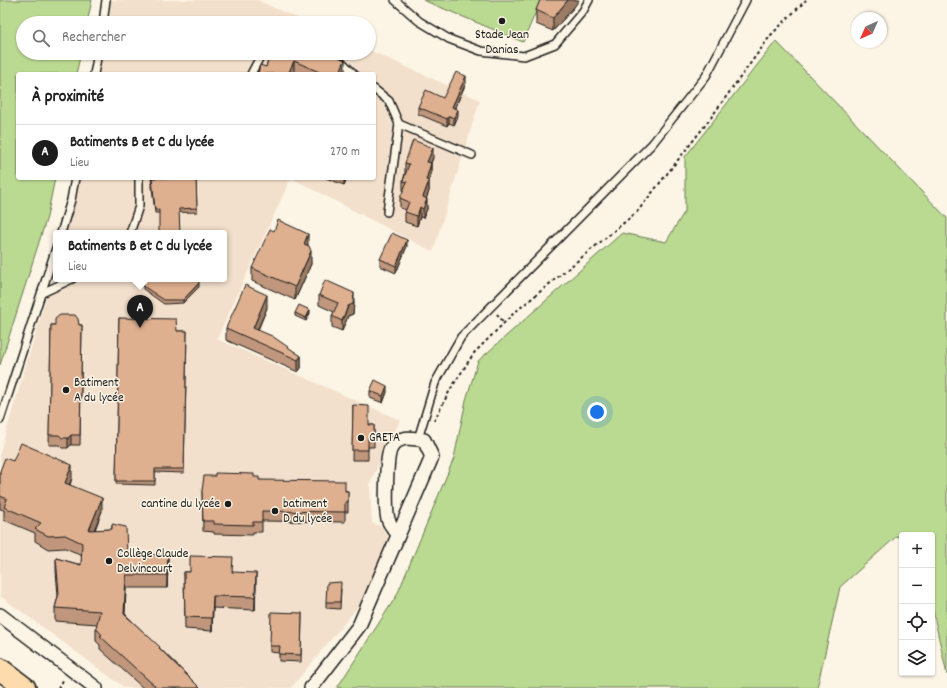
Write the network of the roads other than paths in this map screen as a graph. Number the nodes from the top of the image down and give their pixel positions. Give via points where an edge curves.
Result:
1 (106, 0) edge
2 (395, 0) edge
3 (589, 0) edge
4 (746, 0) edge
5 (104, 16) edge
6 (97, 60) edge
7 (258, 60) edge
8 (336, 60) edge
9 (94, 72) edge
10 (252, 72) edge
11 (352, 72) edge
12 (376, 91) edge
13 (399, 124) junction
14 (472, 155) dead end
15 (75, 180) edge
16 (139, 180) edge
17 (386, 212) dead end
18 (62, 230) edge
19 (131, 230) edge
20 (53, 258) edge
21 (66, 282) edge
22 (42, 293) junction
23 (0, 420) edge
24 (421, 440) junction
25 (398, 534) junction
26 (0, 615) edge
27 (0, 669) edge
28 (25, 688) edge
29 (96, 688) edge
30 (311, 688) edge

1 - 5 lane
2 - 3 lane via 419,21 449,39 482,51 524,56 555,44
4 - 24 lane via 706,76 652,144 461,337 435,383
6 - 9 lane
7 - 10 lane
8 - 11 lane
12 - 13 lane via 389,101
13 - 14 lane
13 - 17 lane
15 - 18 lane
16 - 19 lane via 139,206
20 - 22 lane
21 - 22 lane
22 - 23 lane
24 - 25 street via 432,457
24 - 25 street via 409,437 399,441 391,448 389,454 388,520
25 - 30 street via 359,626
26 - 29 street
27 - 28 main road

